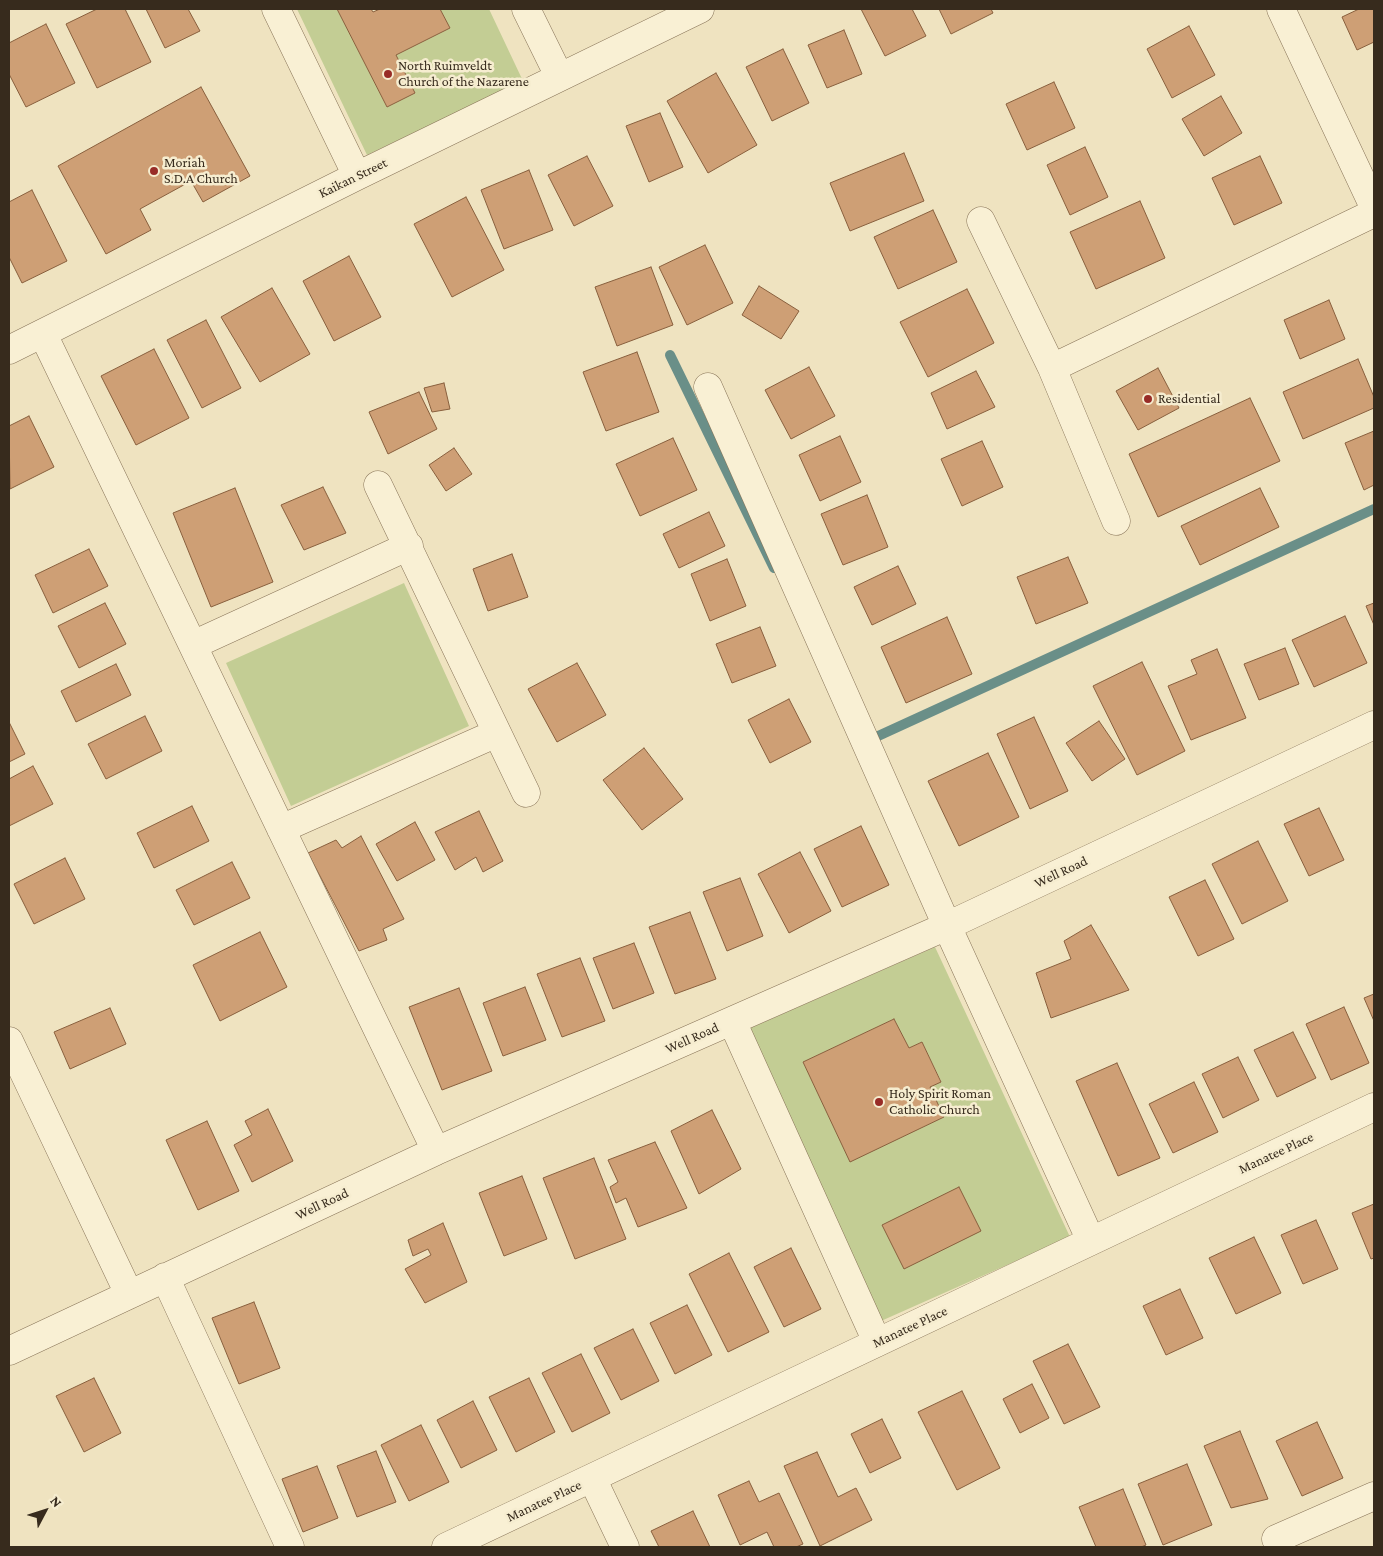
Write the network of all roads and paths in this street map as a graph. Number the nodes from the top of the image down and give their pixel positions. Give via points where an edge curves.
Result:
1 (276, 9) edge
2 (526, 9) edge
3 (700, 9) edge
4 (1281, 9) edge
5 (559, 76) junction
6 (356, 176) junction
7 (1374, 207) edge
8 (1374, 213) edge
9 (981, 221) dead end
10 (43, 334) junction
11 (9, 350) edge
12 (1052, 368) junction
13 (708, 387) dead end
14 (378, 485) dead end
15 (1116, 520) dead end
16 (409, 546) junction
17 (193, 645) junction
18 (1374, 725) edge
19 (497, 733) junction
20 (526, 793) dead end
21 (282, 829) junction
22 (947, 926) junction
23 (732, 1021) junction
24 (9, 1042) edge
25 (1374, 1106) edge
26 (436, 1151) junction
27 (1091, 1241) junction
28 (164, 1277) junction
29 (129, 1294) junction
30 (877, 1342) junction
31 (9, 1351) edge
32 (592, 1478) junction
33 (1374, 1496) edge
34 (1276, 1539) dead end
35 (290, 1547) edge
36 (446, 1547) edge
37 (625, 1547) edge

1 - 6 street
2 - 5 street
3 - 5 street, Kaikan Street
4 - 7 street
5 - 6 street, Kaikan Street
6 - 10 street, Kaikan Street
8 - 12 street
9 - 12 street
10 - 11 street, Kaikan Street
10 - 17 street
12 - 15 street
13 - 22 street
14 - 16 street
16 - 17 street
16 - 19 street
17 - 21 street
18 - 22 street, Well Road
19 - 20 street
19 - 21 street
21 - 26 street
22 - 23 street, Well Road
22 - 27 street
23 - 26 street, Well Road
23 - 30 street
24 - 29 street
25 - 27 street, Manatee Place
26 - 28 street, Well Road
27 - 30 street, Manatee Place
28 - 29 street, Well Road
28 - 35 street
29 - 31 street, Well Road
30 - 32 street, Manatee Place
32 - 36 street, Manatee Place
32 - 37 street
33 - 34 street

